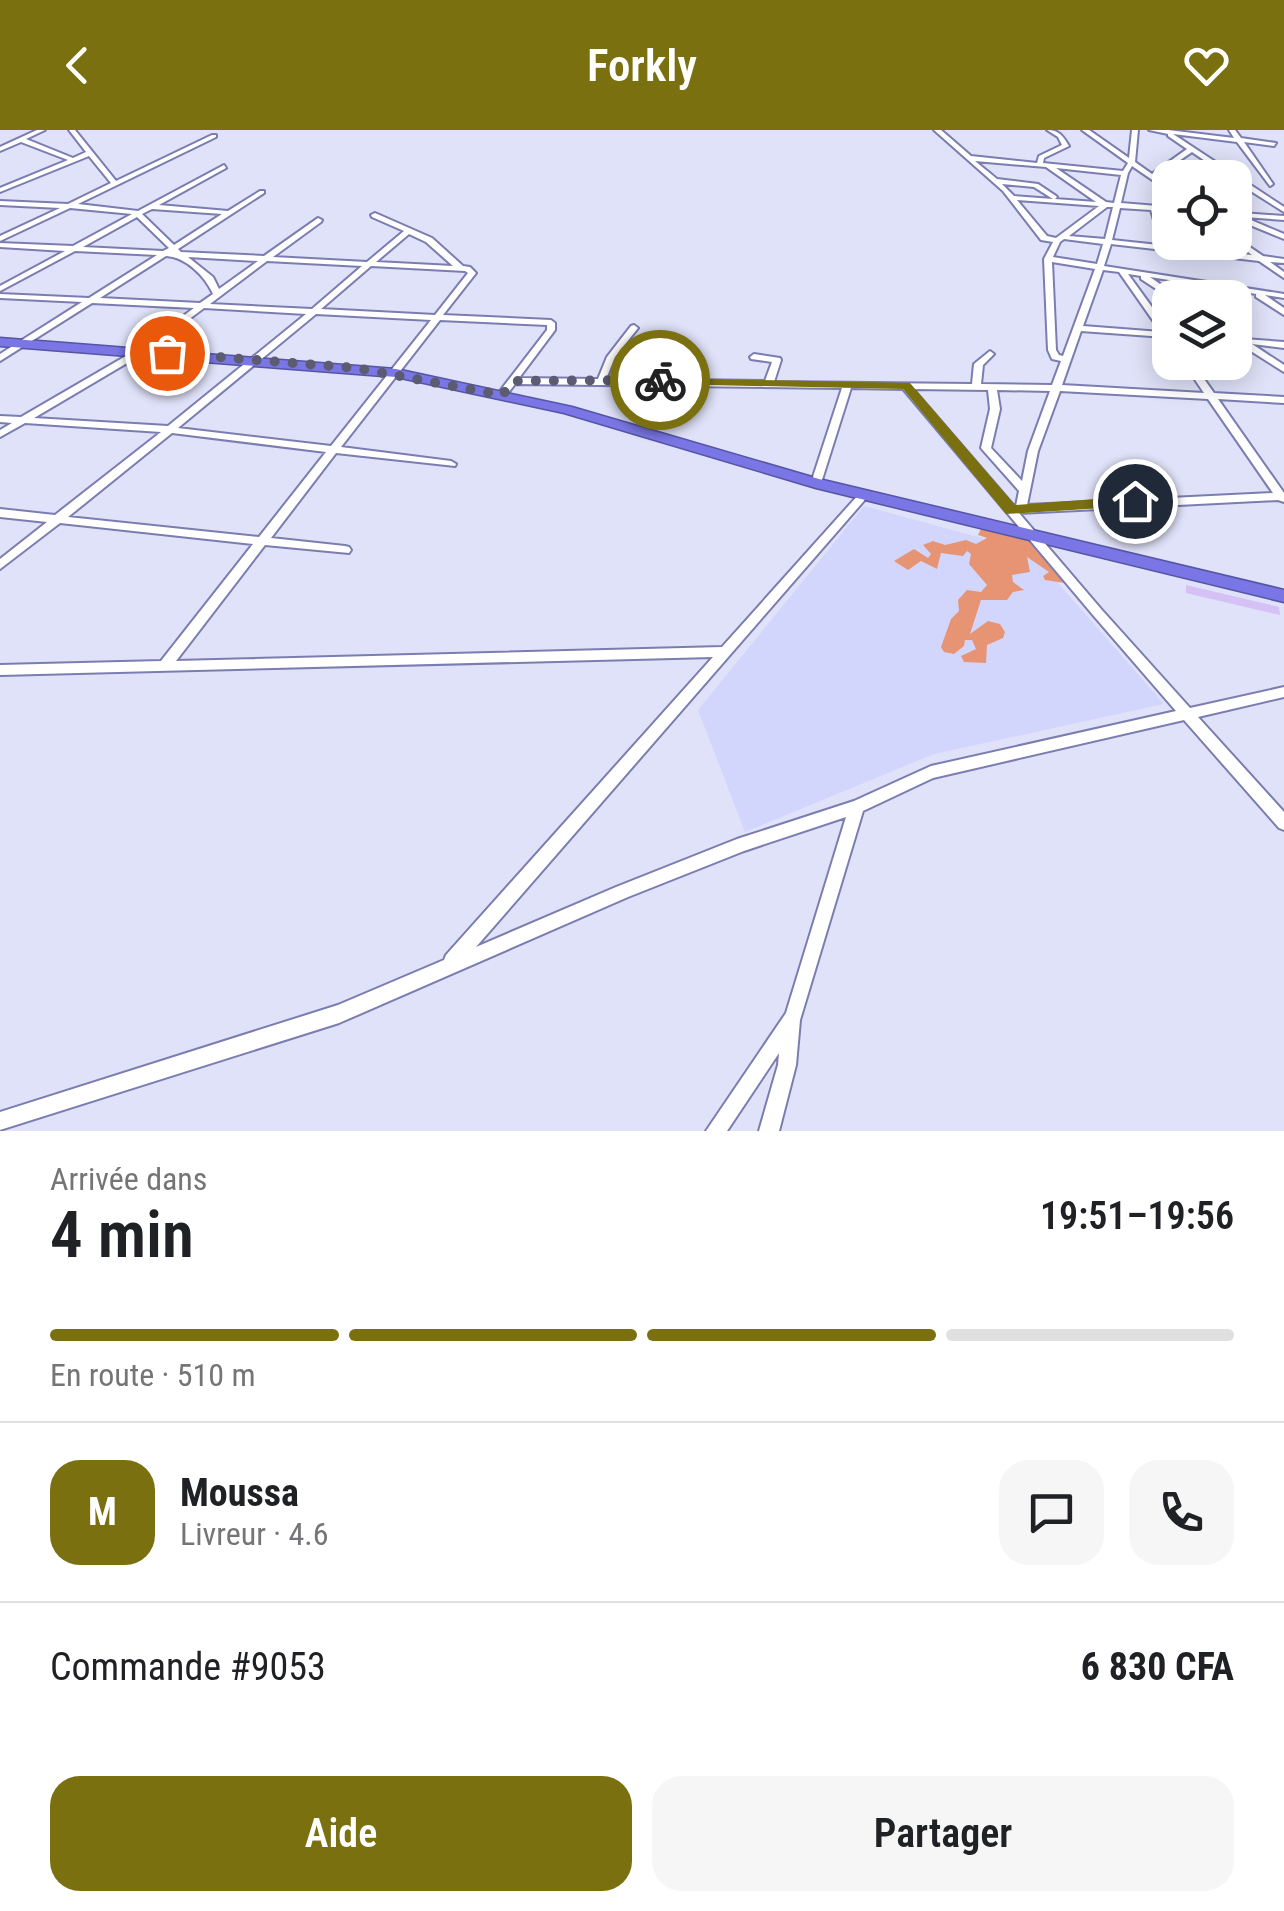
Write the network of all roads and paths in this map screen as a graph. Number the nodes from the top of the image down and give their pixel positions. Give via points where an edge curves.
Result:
1 (42, 130) edge
2 (72, 130) edge
3 (937, 130) edge
4 (1050, 130) edge
5 (1084, 130) edge
6 (1135, 130) edge
7 (1152, 130) edge
8 (1232, 130) edge
9 (1164, 131) edge
10 (214, 136) dead end
11 (22, 140) junction
12 (1243, 141) junction
13 (1274, 144) dead end
14 (1192, 149) junction
15 (0, 150) edge
16 (90, 154) junction
17 (967, 158) junction
18 (74, 160) junction
19 (1176, 160) edge
20 (1208, 160) edge
21 (1132, 162) junction
22 (1043, 164) junction
23 (224, 167) dead end
24 (1125, 173) junction
25 (1152, 175) edge
26 (996, 180) junction
27 (1252, 182) edge
28 (115, 184) junction
29 (1270, 184) junction
30 (1284, 185) edge
31 (0, 190) edge
32 (1252, 190) edge
33 (262, 192) dead end
34 (1261, 195) junction
35 (1284, 196) edge
36 (1012, 198) junction
37 (1061, 200) junction
38 (0, 204) edge
39 (1105, 205) junction
40 (70, 206) junction
41 (1116, 206) junction
42 (148, 207) junction
43 (1152, 208) edge
44 (1284, 210) edge
45 (137, 214) junction
46 (230, 214) junction
47 (1095, 214) junction
48 (375, 215) dead end
49 (1252, 216) edge
50 (1284, 218) edge
51 (318, 220) dead end
52 (1252, 223) edge
53 (410, 230) junction
54 (1284, 237) edge
55 (1059, 239) junction
56 (0, 242) edge
57 (1106, 243) junction
58 (1152, 245) edge
59 (76, 248) junction
60 (1252, 251) edge
61 (174, 252) junction
62 (1252, 257) edge
63 (268, 258) junction
64 (1261, 258) junction
65 (1048, 259) junction
66 (1284, 261) edge
67 (371, 264) junction
68 (1100, 266) junction
69 (461, 269) junction
70 (1122, 270) junction
71 (1138, 273) junction
72 (1284, 276) edge
73 (1183, 280) edge
74 (1152, 282) edge
75 (1252, 290) joint
76 (0, 292) edge
77 (217, 294) junction
78 (1284, 296) edge
79 (93, 301) junction
80 (200, 306) junction
81 (312, 312) junction
82 (1284, 312) edge
83 (1152, 313) edge
84 (434, 318) junction
85 (634, 328) dead end
86 (1078, 328) junction
87 (1152, 335) edge
88 (1252, 341) edge
89 (0, 342) edge
90 (26, 342) junction
91 (1284, 344) edge
92 (1252, 349) edge
93 (140, 351) junction
94 (990, 354) dead end
95 (754, 357) dead end
96 (0, 358) edge
97 (258, 360) junction
98 (1066, 360) junction
99 (1284, 369) edge
100 (396, 373) junction
101 (602, 379) junction
102 (1199, 380) edge
103 (515, 381) junction
104 (769, 382) junction
105 (848, 384) junction
106 (906, 386) junction
107 (976, 387) junction
108 (992, 388) junction
109 (1057, 388) junction
110 (502, 395) junction
111 (1211, 396) junction
112 (1284, 400) edge
113 (0, 419) edge
114 (25, 421) junction
115 (166, 430) junction
116 (0, 434) edge
117 (332, 450) junction
118 (450, 464) dead end
119 (816, 483) junction
120 (1023, 490) junction
121 (864, 494) junction
122 (1283, 498) edge
123 (1016, 510) junction
124 (0, 514) edge
125 (57, 520) junction
126 (1032, 536) junction
127 (262, 541) junction
128 (345, 550) dead end
129 (0, 565) edge
130 (1284, 596) edge
131 (724, 652) junction
132 (164, 666) junction
133 (0, 670) edge
134 (1284, 692) edge
135 (1185, 714) junction
136 (857, 807) junction
137 (1284, 823) edge
138 (448, 966) junction
139 (793, 1017) junction
140 (0, 1121) edge
141 (716, 1131) edge
142 (770, 1131) edge

1 - 11 street
2 - 16 street
3 - 17 street
4 - 22 street via 1066,146 1042,157
5 - 21 street
6 - 21 street
7 - 9 street
8 - 12 street
9 - 12 street
9 - 14 street
10 - 28 street
11 - 15 street
11 - 18 street
12 - 13 street
12 - 29 street
14 - 19 street
14 - 20 street
16 - 18 street
16 - 28 street
17 - 22 street
17 - 26 street
18 - 31 street
21 - 24 street
21 - 25 street
22 - 24 street
22 - 39 street
23 - 42 street
24 - 41 street
26 - 36 street
26 - 37 street via 1036,186
27 - 29 street
28 - 40 street
29 - 30 street
32 - 34 street
33 - 46 street
34 - 35 street
34 - 44 street
36 - 37 street
36 - 55 street via 1044,238
37 - 39 street
37 - 47 street
38 - 40 street
39 - 41 street
39 - 47 street
40 - 45 street
40 - 56 street
41 - 43 street
41 - 57 street
42 - 45 street
42 - 46 street
45 - 59 street
45 - 61 street
46 - 61 street
47 - 55 street
48 - 53 street
49 - 50 street
51 - 63 street
52 - 54 street
53 - 67 street
53 - 69 street
55 - 57 street
55 - 65 street
56 - 59 street
57 - 58 street
57 - 68 street
59 - 61 street
59 - 76 street
60 - 64 street
61 - 63 street
61 - 77 street via 210,279
61 - 79 street
62 - 64 street
63 - 67 street
63 - 77 street
64 - 66 street
64 - 72 street
65 - 68 street
65 - 98 street via 1052,350
67 - 69 street
67 - 81 street
68 - 70 street
68 - 86 street
69 - 84 street via 471,275
70 - 71 street
70 - 83 street
71 - 73 street
71 - 74 street
75 - 78 street
75 - 82 street
76 - 79 street
77 - 80 street
79 - 80 street
79 - 90 street
80 - 81 street
80 - 93 street
81 - 84 street
81 - 97 street
84 - 100 street
84 - 103 street via 551,323
85 - 101 street
86 - 87 street
86 - 98 street
88 - 91 street
89 - 90 highway
90 - 93 highway
90 - 96 street
92 - 99 street
93 - 97 highway
93 - 114 street
94 - 107 street via 979,364
95 - 104 street via 777,360
97 - 100 highway
97 - 115 street
98 - 109 street
100 - 110 highway
100 - 117 street
101 - 103 street
101 - 104 street
102 - 111 street
103 - 110 street
104 - 105 street
105 - 106 street
105 - 119 street
106 - 107 street
106 - 123 street
107 - 108 street
108 - 109 street
108 - 120 street via 995,409 986,448
109 - 111 street
109 - 120 street
110 - 119 highway
111 - 112 street
111 - 122 street
113 - 114 street
114 - 115 street
114 - 116 street
115 - 117 street
115 - 125 street
117 - 118 street
117 - 127 street
119 - 121 highway
120 - 123 street
121 - 126 highway
121 - 131 street
122 - 123 street
123 - 126 street
124 - 125 street
125 - 127 street
125 - 129 street
126 - 130 highway
126 - 135 street
127 - 128 street
127 - 132 street
131 - 132 street
131 - 138 street
132 - 133 street
134 - 135 street
135 - 136 street via 931,772
135 - 137 street
136 - 138 street via 742,844
136 - 139 street
138 - 140 street via 340,1014
139 - 141 street
139 - 142 street

